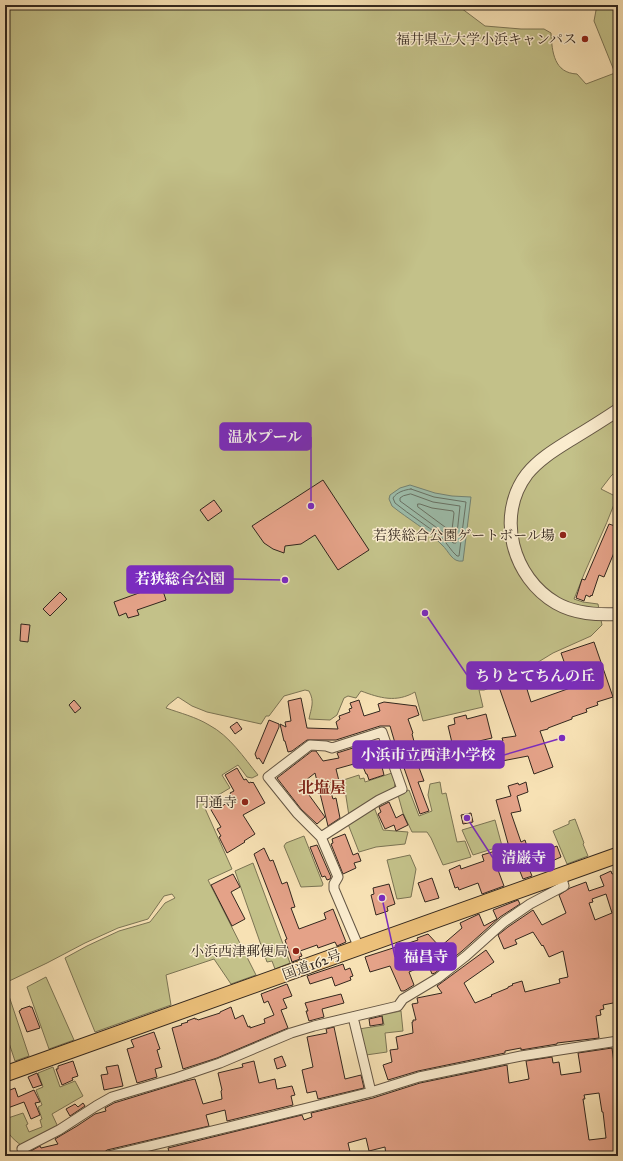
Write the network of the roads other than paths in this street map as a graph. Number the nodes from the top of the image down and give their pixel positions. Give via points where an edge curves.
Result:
1 (618, 410) edge
2 (618, 614) edge
3 (322, 837) junction
4 (618, 855) edge
5 (561, 875) junction
6 (359, 948) junction
7 (353, 1017) junction
8 (618, 1041) edge
9 (5, 1074) edge
10 (371, 1092) junction
11 (24, 1156) edge
12 (108, 1156) edge

1 - 2 street via 534,466 519,487 511,520 517,558 532,584 545,596 575,611 596,615
3 - 3 street via 297,813 268,777 310,745 332,748 382,732 402,789 379,800
3 - 6 street via 338,877 334,889
4 - 5 highway, 国道162号
5 - 6 highway, 国道162号
5 - 7 street via 564,886 530,904 504,922 438,978 403,998 398,1006
6 - 9 highway, 国道162号
7 - 10 street
7 - 11 street via 291,1033 220,1063 112,1097 59,1130 22,1149
8 - 10 street via 482,1063 419,1077
10 - 12 street

